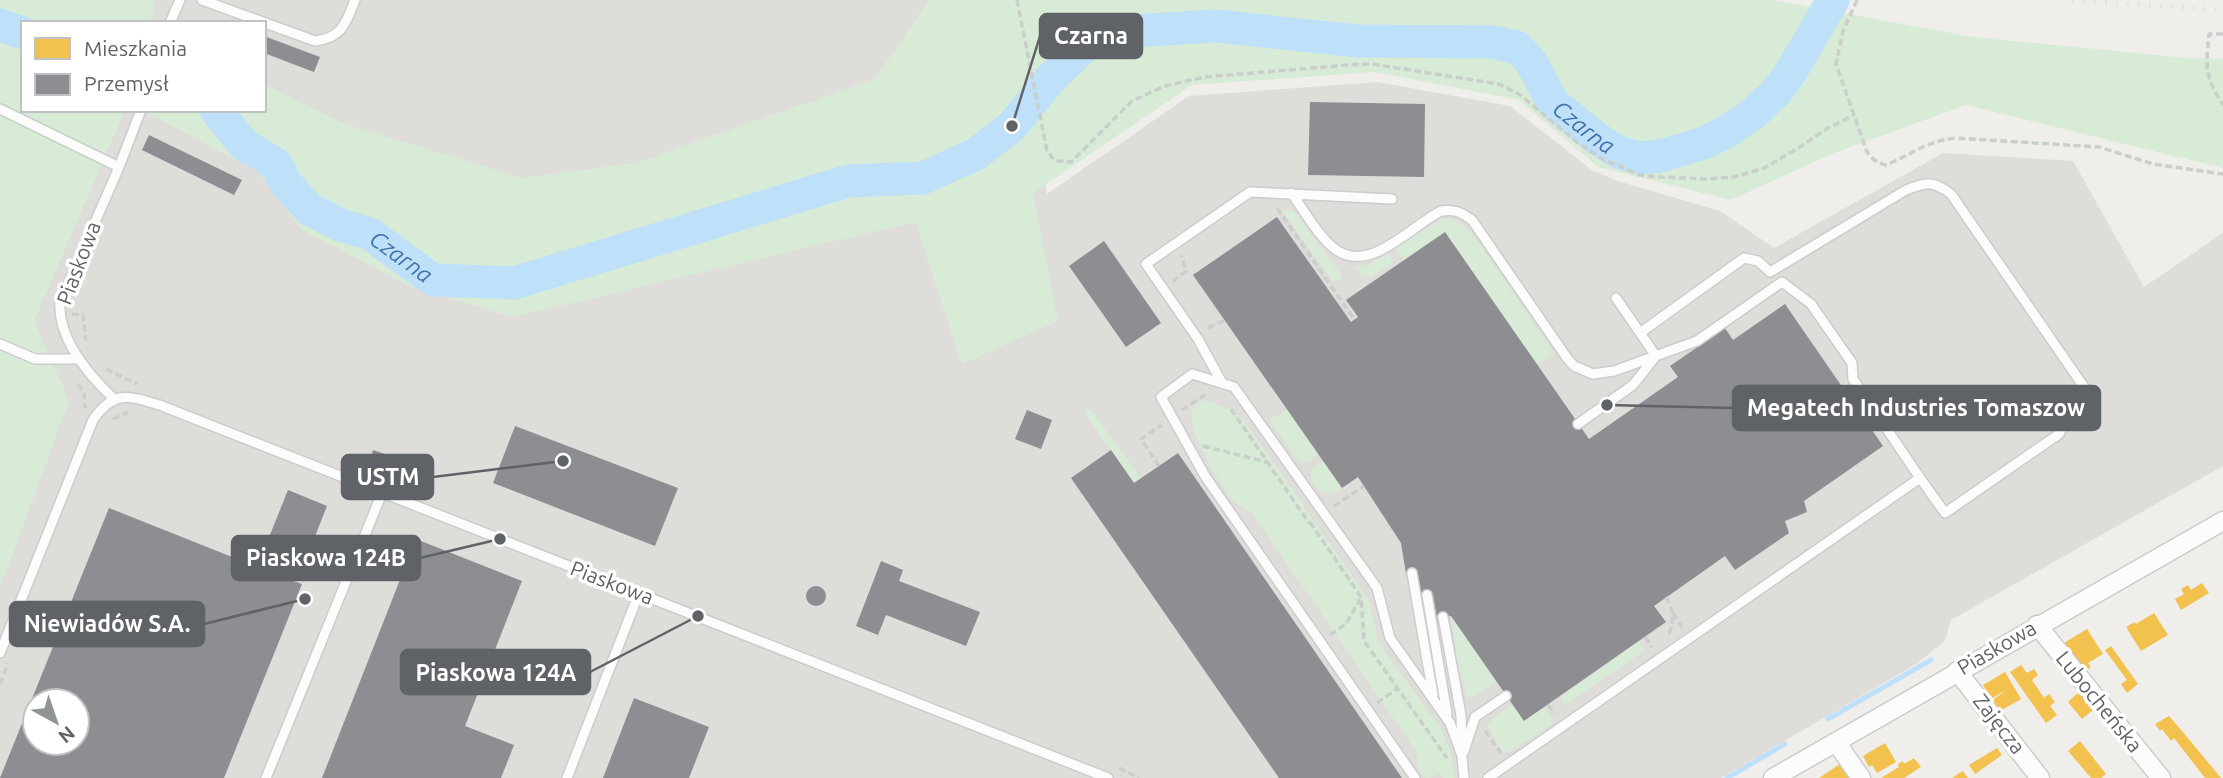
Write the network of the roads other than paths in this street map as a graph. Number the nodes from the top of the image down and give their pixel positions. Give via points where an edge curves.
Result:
1 (180, 0) edge
2 (202, 0) edge
3 (355, 0) edge
4 (230, 5) edge
5 (171, 21) edge
6 (0, 109) edge
7 (140, 114) edge
8 (119, 167) junction
9 (1291, 193) junction
10 (1392, 200) dead end
11 (1770, 272) junction
12 (1782, 282) junction
13 (1616, 298) dead end
14 (1640, 333) junction
15 (0, 344) edge
16 (1656, 356) junction
17 (79, 359) junction
18 (1222, 383) junction
19 (113, 398) junction
20 (1578, 424) dead end
21 (1920, 478) junction
22 (382, 493) junction
23 (2223, 521) edge
24 (1412, 573) dead end
25 (639, 593) junction
26 (1427, 595) dead end
27 (1443, 617) dead end
28 (2038, 625) junction
29 (0, 653) edge
30 (1957, 671) junction
31 (1506, 696) dead end
32 (1433, 699) junction
33 (1448, 720) junction
34 (1836, 742) junction
35 (1462, 755) junction
36 (266, 778) edge
37 (567, 778) edge
38 (1108, 778) edge
39 (1415, 778) edge
40 (1464, 778) edge
41 (1488, 778) edge
42 (1773, 778) edge
43 (1861, 778) edge
44 (2040, 778) edge
45 (2161, 778) edge

1 - 5 lane
2 - 4 lane
3 - 4 lane via 338,33 315,41
6 - 8 lane
7 - 8 lane, Piaskowa
8 - 17 lane, Piaskowa via 60,303 59,313
9 - 10 lane
9 - 16 lane via 1325,239 1349,257 1364,258 1378,252 1441,211 1461,212 1472,220 1574,366 1604,374
9 - 18 lane via 1250,192 1146,264
11 - 12 lane
11 - 14 lane via 1758,261 1744,258
11 - 21 lane via 1906,190 1923,183 1937,184 1951,194 2084,387 2059,434 1945,513
12 - 16 lane via 1697,341
12 - 21 lane via 1811,304 1852,363 1853,379
13 - 14 lane
14 - 16 lane
15 - 17 lane via 35,359
16 - 20 lane via 1633,385
17 - 19 lane, Piaskowa
18 - 32 lane via 1234,387 1377,588 1390,638
18 - 39 lane via 1192,374 1161,397 1205,476
19 - 22 lane, Piaskowa via 132,397 162,406
19 - 29 lane via 93,420
21 - 41 lane
22 - 25 lane, Piaskowa
22 - 36 lane
23 - 28 street, Piaskowa
24 - 32 lane
25 - 37 lane
25 - 38 lane, Piaskowa
26 - 33 lane
27 - 35 lane via 1461,715
28 - 30 street, Piaskowa
28 - 45 street, Lubocheńska
30 - 34 street, Piaskowa
30 - 44 street, Zajęcza
31 - 35 lane via 1475,717
32 - 33 lane
33 - 35 lane
34 - 42 street, Piaskowa
34 - 43 street
35 - 40 lane

